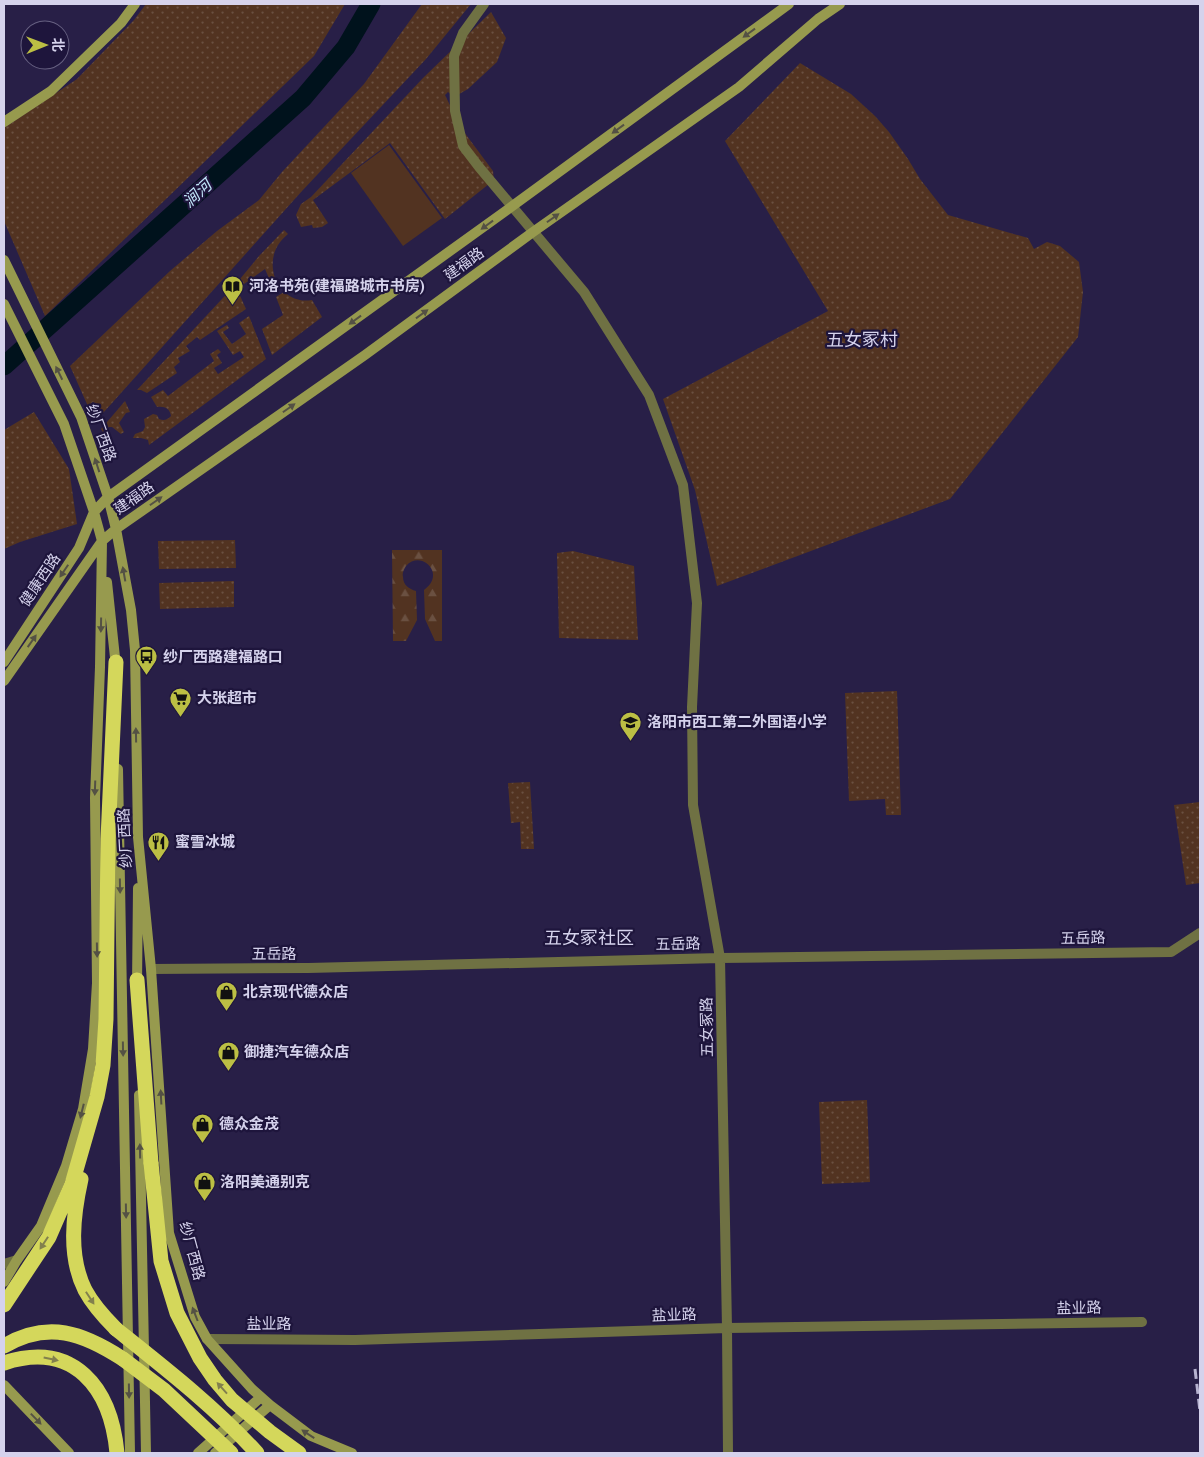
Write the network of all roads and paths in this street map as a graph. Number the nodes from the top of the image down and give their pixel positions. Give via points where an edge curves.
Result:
1 (135, 4) edge
2 (484, 4) edge
3 (788, 4) edge
4 (840, 4) edge
5 (4, 122) edge
6 (512, 206) junction
7 (533, 232) junction
8 (4, 260) edge
9 (4, 304) edge
10 (108, 497) junction
11 (94, 512) junction
12 (116, 529) junction
13 (102, 542) junction
14 (4, 662) edge
15 (116, 662) junction
16 (4, 681) edge
17 (138, 836) junction
18 (1200, 933) edge
19 (720, 958) junction
20 (151, 969) junction
21 (137, 980) junction
22 (97, 1097) junction
23 (17, 1260) junction
24 (4, 1264) edge
25 (4, 1282) edge
26 (4, 1305) edge
27 (1142, 1322) dead end
28 (727, 1328) junction
29 (207, 1338) junction
30 (4, 1346) edge
31 (4, 1363) edge
32 (4, 1385) edge
33 (261, 1397) junction
34 (270, 1405) junction
35 (69, 1453) edge
36 (117, 1453) edge
37 (130, 1453) edge
38 (147, 1453) edge
39 (198, 1453) edge
40 (215, 1453) edge
41 (231, 1453) edge
42 (257, 1453) edge
43 (299, 1453) edge
44 (352, 1453) edge
45 (728, 1453) edge

1 - 5 main road via 121,23 51,91
2 - 6 street, 五女冢路 via 463,33 454,56 455,111 463,146
3 -> 6 main road, 建福路
7 -> 4 main road, 建福路 via 739,87
6 - 7 street, 五女冢路
6 -> 10 main road, 建福路
12 -> 7 main road, 建福路 via 365,355
7 - 19 street, 五女冢路 via 584,292 649,395 683,485 697,603 692,707 693,804
10 -> 8 main road, 纱厂西路 via 81,417
9 - 11 main road, 纱厂西路 via 64,424
10 - 11 main road, 建福路
10 - 12 main road, 纱厂西路
11 - 13 main road, 纱厂西路
11 -> 14 main road, 健康西路 via 79,548
12 - 13 main road, 建福路
17 -> 12 main road, 纱厂西路 via 135,650
13 - 15 main road
16 -> 13 main road, 健康西路
13 -> 23 main road, 纱厂西路 via 94,798 97,983 93,1049 83,1109 66,1166 41,1226
15 - 22 highway via 108,839 106,1019
15 -> 37 main road, bridge
17 - 20 main road, 纱厂西路
17 - 21 main road
18 - 19 street, 五岳路 via 1171,952
19 - 20 street, 五岳路
19 - 28 street, 五女冢路
29 -> 20 main road, 纱厂西路 via 195,1317 169,1233
38 -> 21 main road, bridge
43 -> 21 highway, bridge via 232,1400 200,1358 177,1313 161,1261
22 -> 26 highway via 72,1184 49,1237
22 -> 42 highway, bridge via 77,1196 73,1234 78,1270 85,1290 116,1329 219,1415
23 - 24 street
23 - 25 main road, 纱厂西路
27 - 28 street, 盐业路
28 - 29 street, 盐业路 via 355,1340
28 - 45 street, 五女冢路
29 - 33 main road, 纱厂西路
30 - 41 highway, bridge via 33,1334 53,1332 77,1335 101,1345 164,1390
31 -> 36 highway via 40,1356 72,1365 87,1376 109,1412
32 -> 35 main road
33 - 34 main road, 纱厂西路
33 - 39 main road
34 - 40 main road
44 -> 34 main road, 纱厂西路 via 311,1436

